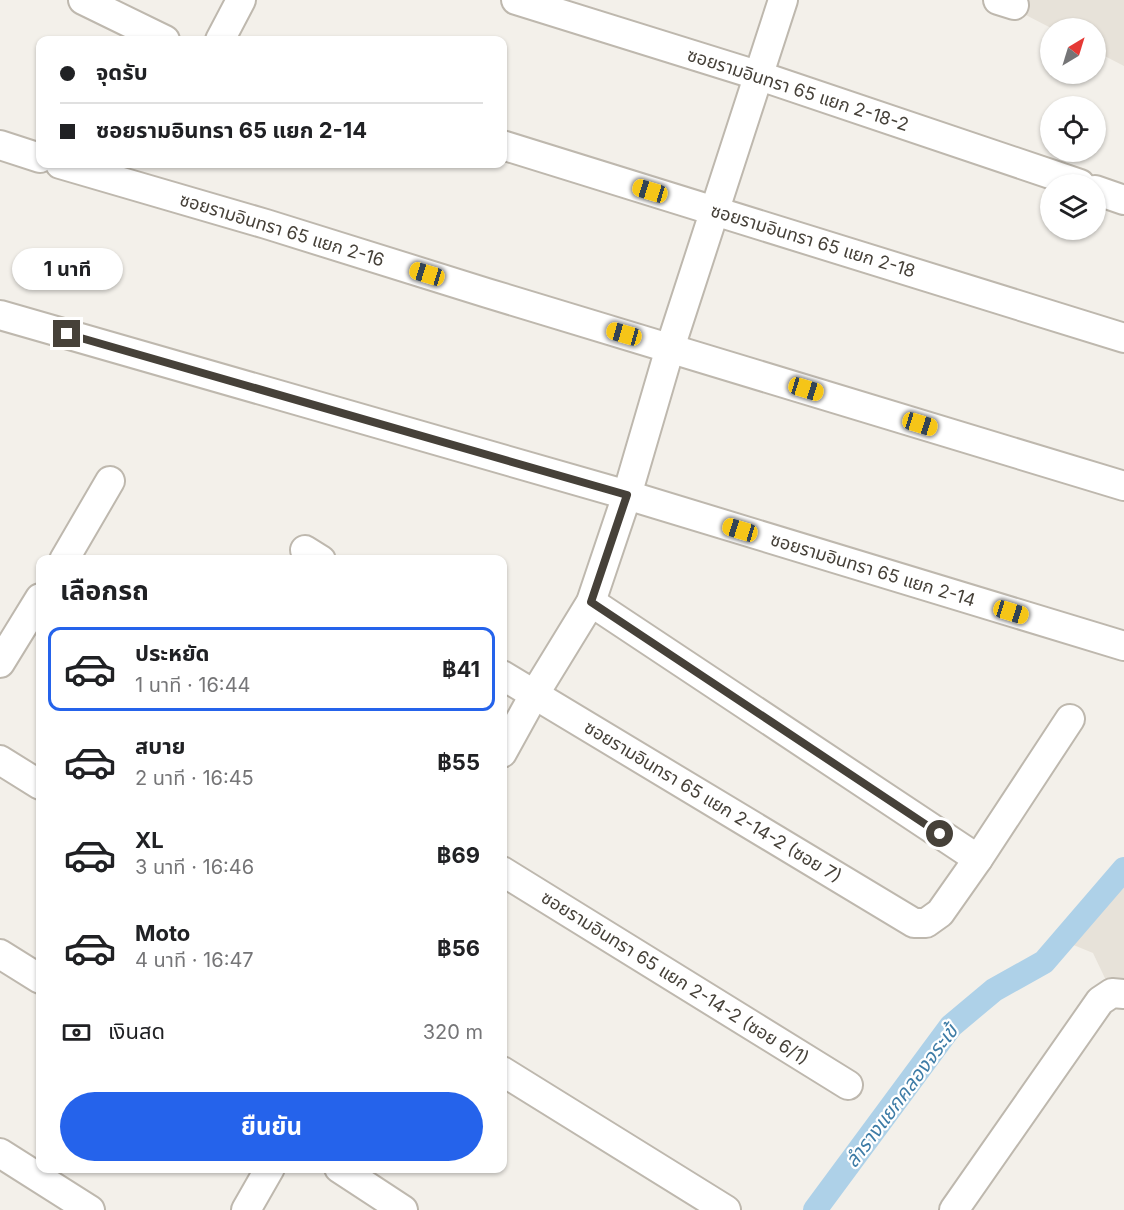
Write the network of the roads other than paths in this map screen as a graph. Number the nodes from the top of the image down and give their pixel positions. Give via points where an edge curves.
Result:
1 (83, 0) edge
2 (241, 0) edge
3 (516, 0) edge
4 (783, 0) edge
5 (157, 36) edge
6 (222, 36) edge
7 (760, 76) junction
8 (0, 145) edge
9 (507, 147) edge
10 (36, 157) edge
11 (74, 168) edge
12 (1050, 174) edge
13 (1106, 194) edge
14 (1124, 200) edge
15 (714, 211) junction
16 (0, 315) edge
17 (1124, 338) edge
18 (670, 348) junction
19 (110, 481) dead end
20 (1124, 486) edge
21 (627, 495) junction
22 (67, 555) edge
23 (591, 602) junction
24 (36, 604) edge
25 (1124, 646) edge
26 (0, 663) edge
27 (507, 678) edge
28 (534, 695) junction
29 (1070, 719) dead end
30 (507, 744) edge
31 (0, 760) edge
32 (36, 782) edge
33 (978, 860) junction
34 (507, 875) edge
35 (0, 954) edge
36 (36, 976) edge
37 (1118, 994) edge
38 (507, 1074) edge
39 (848, 1085) dead end
40 (0, 1153) edge
41 (267, 1173) edge
42 (347, 1173) edge
43 (90, 1210) edge
44 (246, 1210) edge
45 (403, 1210) edge
46 (726, 1210) edge
47 (954, 1210) edge

1 - 5 street
2 - 6 street
3 - 7 street, ซอยรามอินทรา 65 แยก 2-18-2
4 - 7 street
7 - 12 street, ซอยรามอินทรา 65 แยก 2-18-2
7 - 15 street
8 - 10 street
9 - 15 street, ซอยรามอินทรา 65 แยก 2-18
11 - 18 street, ซอยรามอินทรา 65 แยก 2-16
13 - 14 street
15 - 17 street, ซอยรามอินทรา 65 แยก 2-18
15 - 18 street
16 - 21 street, ซอยรามอินทรา 65 แยก 2-14
18 - 20 street, ซอยรามอินทรา 65 แยก 2-16
18 - 21 street
19 - 22 street
21 - 23 street
21 - 25 street, ซอยรามอินทรา 65 แยก 2-14
23 - 28 street
23 - 33 street
24 - 26 street
27 - 28 street, ซอยรามอินทรา 65 แยก 2-14-2 (ซอย 7)
28 - 30 street
28 - 33 street, ซอยรามอินทรา 65 แยก 2-14-2 (ซอย 7) via 914,923 926,923 940,913
29 - 33 street
31 - 32 street
34 - 39 street, ซอยรามอินทรา 65 แยก 2-14-2 (ซอย 6/1)
35 - 36 street
37 - 47 street via 1100,1001
38 - 46 street
40 - 43 street
41 - 44 street
42 - 45 street

